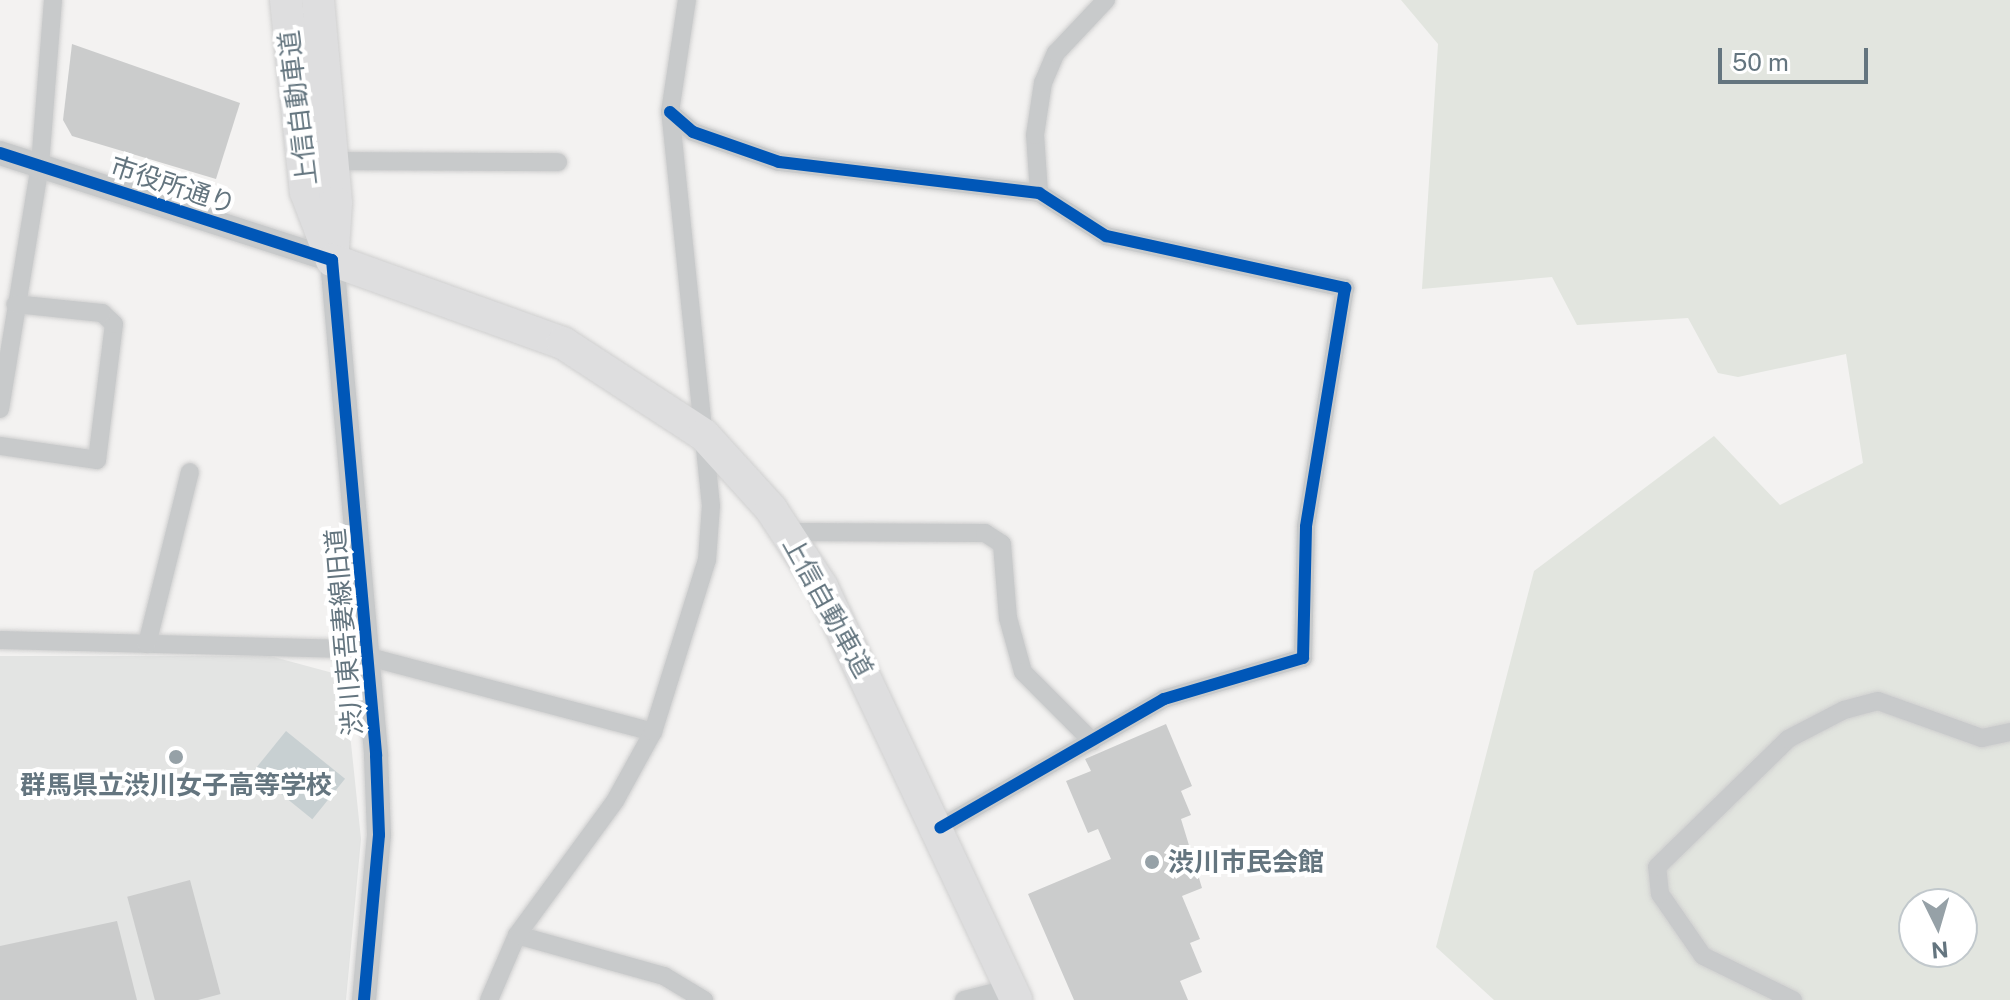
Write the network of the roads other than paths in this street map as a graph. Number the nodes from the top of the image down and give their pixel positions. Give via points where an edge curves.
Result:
1 (53, 0) edge
2 (286, 0) edge
3 (318, 0) edge
4 (687, 0) edge
5 (1106, 0) edge
6 (670, 112) junction
7 (0, 153) edge
8 (333, 161) junction
9 (558, 162) dead end
10 (40, 165) junction
11 (1039, 193) junction
12 (332, 260) junction
13 (15, 304) junction
14 (0, 409) edge
15 (704, 435) junction
16 (0, 446) edge
17 (190, 472) dead end
18 (788, 532) junction
19 (0, 640) edge
20 (147, 644) junction
21 (369, 655) junction
22 (653, 732) junction
23 (2010, 732) edge
24 (1092, 741) junction
25 (940, 828) junction
26 (517, 935) junction
27 (1014, 994) edge
28 (364, 1000) edge
29 (489, 1000) edge
30 (704, 1000) edge
31 (964, 1000) edge
32 (1793, 1000) edge

1 - 10 street
2 - 12 highway, 上信自動車道 via 306,192
3 - 8 highway, 上信自動車道
4 - 6 street
5 - 11 street via 1056,53 1043,83 1035,135
6 - 11 street via 693,132 779,162
6 - 15 street
7 - 10 street, 市役所通り
8 - 9 street
8 - 12 highway, 上信自動車道
10 - 12 street, 市役所通り
10 - 13 street
11 - 24 street via 1106,236 1345,288 1306,527 1303,658 1164,699
12 - 15 highway, 上信自動車道 via 563,343
12 - 21 street, 渋川東吾妻線旧道
13 - 14 street
13 - 16 street via 102,313 114,324 97,460
15 - 18 highway, 上信自動車道
15 - 22 street via 711,506 707,560
17 - 20 street
18 - 24 street via 985,533 1002,544 1008,618 1023,672
18 - 25 highway, 上信自動車道
19 - 20 street
20 - 21 street
21 - 22 street
21 - 28 street, 渋川東吾妻線旧道 via 379,835
22 - 26 street via 615,801
23 - 32 street via 1982,738 1878,701 1844,710 1788,739 1657,867 1660,894 1703,956
24 - 25 street
25 - 27 highway, 上信自動車道
26 - 29 street
26 - 30 street via 664,976
27 - 31 street

